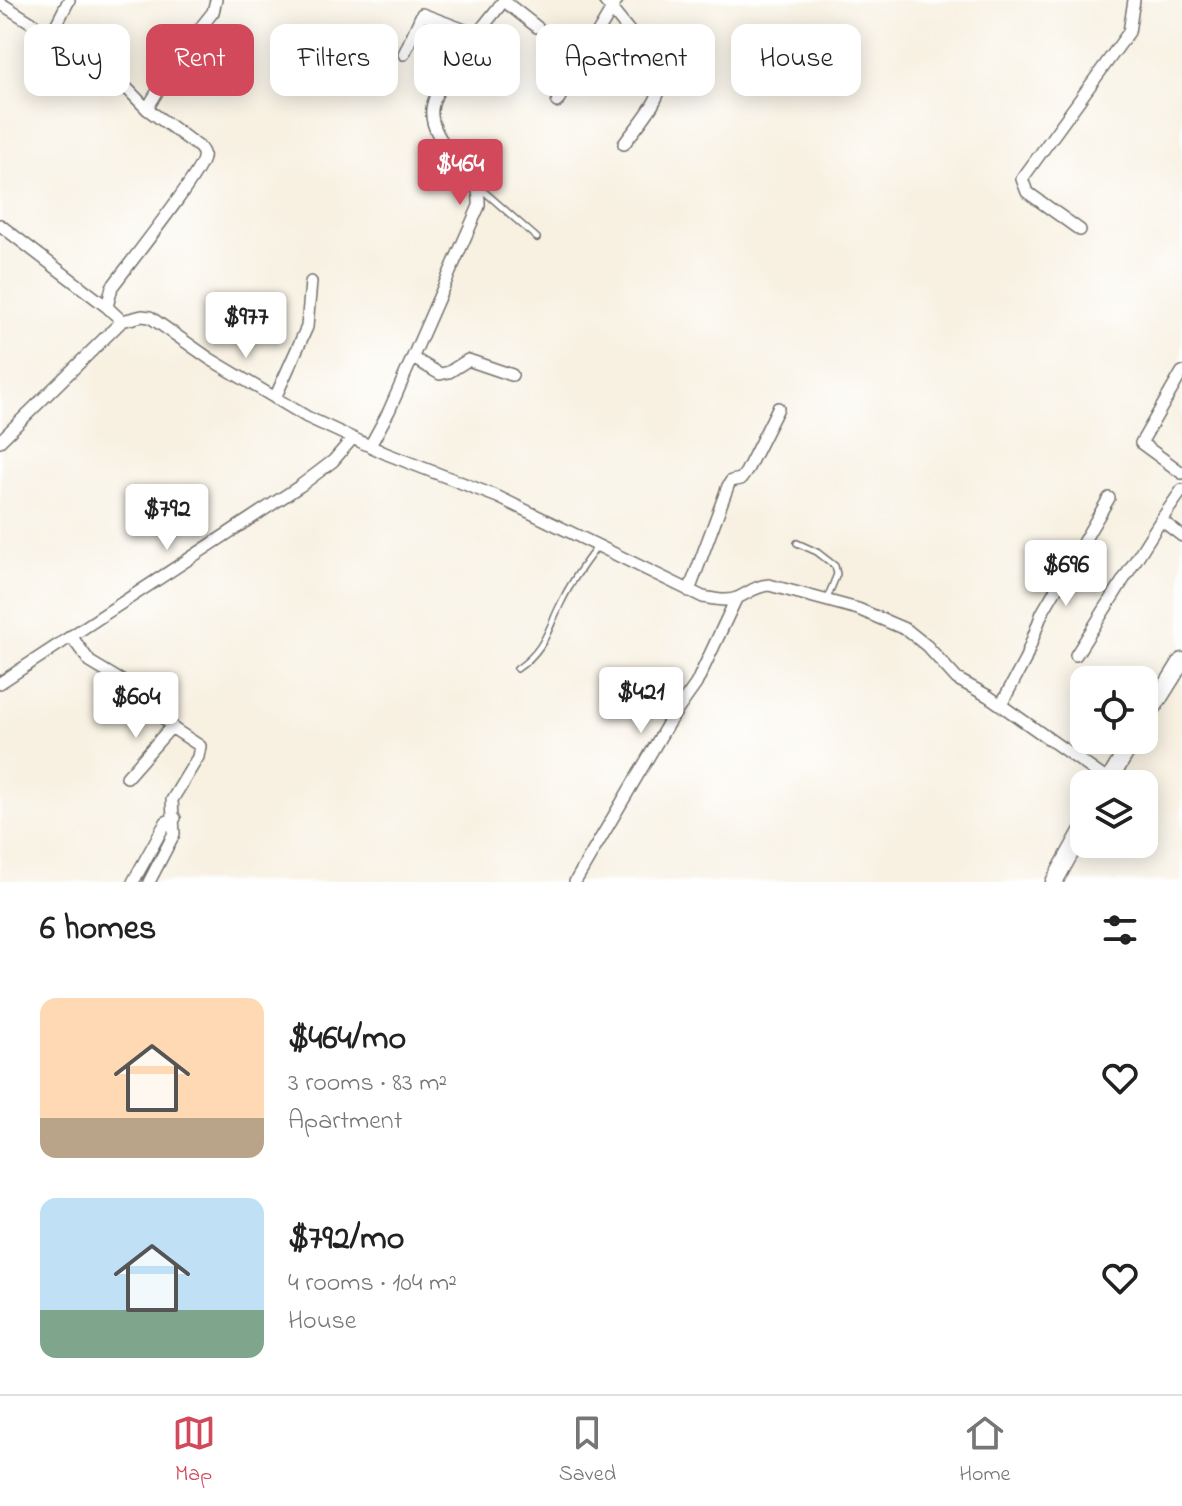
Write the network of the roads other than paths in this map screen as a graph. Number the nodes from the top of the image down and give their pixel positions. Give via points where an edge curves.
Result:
1 (69, 0) edge
2 (216, 0) edge
3 (504, 0) edge
4 (1134, 0) edge
5 (0, 3) edge
6 (611, 3) edge
7 (33, 24) edge
8 (57, 24) edge
9 (418, 24) edge
10 (449, 24) edge
11 (486, 24) edge
12 (536, 26) edge
13 (414, 32) edge
14 (404, 54) dead end
15 (130, 92) edge
16 (438, 96) edge
17 (557, 102) dead end
18 (147, 109) junction
19 (624, 144) dead end
20 (479, 186) junction
21 (0, 225) edge
22 (1080, 230) dead end
23 (537, 238) dead end
24 (311, 282) dead end
25 (107, 307) junction
26 (122, 321) junction
27 (413, 358) junction
28 (1182, 372) edge
29 (512, 375) dead end
30 (275, 398) junction
31 (778, 408) dead end
32 (352, 439) junction
33 (0, 441) edge
34 (370, 446) junction
35 (1182, 473) edge
36 (1182, 490) edge
37 (1109, 498) dead end
38 (1161, 520) junction
39 (1182, 536) edge
40 (797, 543) dead end
41 (597, 546) junction
42 (689, 591) junction
43 (736, 599) junction
44 (827, 600) junction
45 (71, 636) junction
46 (1076, 655) dead end
47 (1182, 661) edge
48 (517, 669) dead end
49 (0, 683) edge
50 (1158, 700) edge
51 (1001, 705) junction
52 (172, 726) junction
53 (1091, 770) edge
54 (127, 777) dead end
55 (175, 818) junction
56 (1070, 853) edge
57 (133, 882) edge
58 (149, 882) edge
59 (575, 882) edge
60 (1054, 882) edge

1 - 8 street
2 - 18 street
3 - 11 street
3 - 12 street
4 - 22 street via 1129,32 1022,179 1027,192
5 - 7 street
6 - 17 street
6 - 19 street via 663,77 662,89
9 - 10 street via 422,14
13 - 14 street
15 - 18 street
16 - 20 street via 432,109 439,136
18 - 25 street via 199,147 203,161 112,287
20 - 23 lane
20 - 27 street via 475,219
21 - 25 street
24 - 30 street via 307,327
25 - 26 street
26 - 30 street via 150,317
26 - 33 street
27 - 29 street via 440,374 468,360
27 - 34 street
28 - 35 street via 1141,443
30 - 32 street
31 - 42 street via 746,472 728,486
32 - 34 street
32 - 45 street via 300,486
34 - 41 street via 498,497
36 - 38 street
37 - 51 street via 1042,613
38 - 39 street
38 - 46 street
40 - 44 lane via 835,566
41 - 42 street
41 - 48 lane via 561,601 547,638
42 - 43 street
43 - 44 street via 769,585
43 - 59 street via 696,684
44 - 51 street via 907,630 957,679
45 - 49 street
45 - 52 street via 90,662 125,683
47 - 50 main road
51 - 53 street
52 - 54 street
52 - 55 street via 200,750 172,800
55 - 57 street via 166,822
55 - 58 street via 171,844
56 - 60 main road

